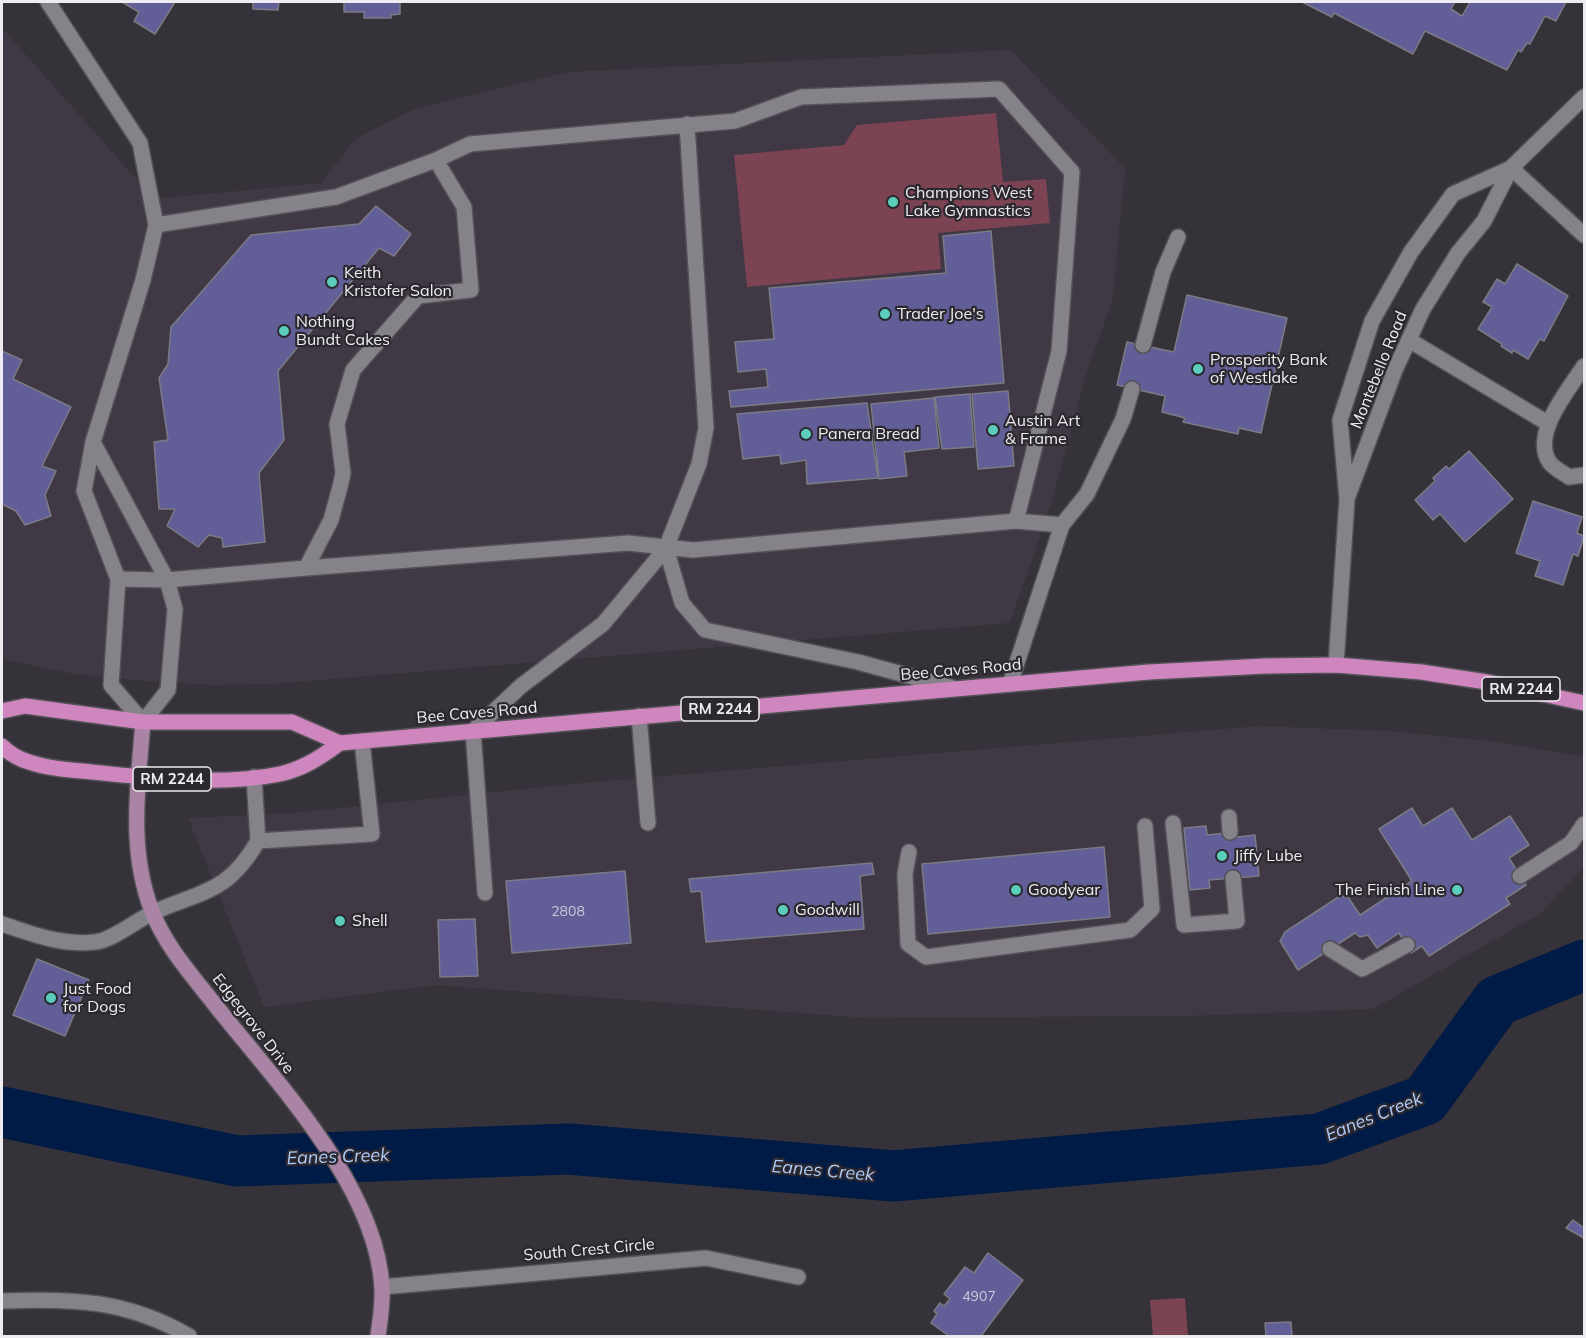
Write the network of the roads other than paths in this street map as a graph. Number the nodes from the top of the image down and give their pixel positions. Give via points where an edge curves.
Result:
1 (48, 2) edge
2 (1584, 97) edge
3 (687, 124) junction
4 (436, 160) junction
5 (1511, 168) junction
6 (156, 225) junction
7 (1584, 235) edge
8 (1178, 237) dead end
9 (1409, 340) junction
10 (1143, 345) dead end
11 (1584, 366) edge
12 (1132, 389) dead end
13 (1549, 424) junction
14 (93, 442) junction
15 (1584, 476) edge
16 (1347, 499) junction
17 (1016, 520) junction
18 (1062, 525) junction
19 (666, 548) junction
20 (306, 568) junction
21 (118, 579) junction
22 (167, 580) junction
23 (1336, 666) junction
24 (1010, 684) junction
25 (956, 689) junction
26 (1584, 703) edge
27 (2, 711) edge
28 (639, 717) junction
29 (143, 722) junction
30 (473, 731) junction
31 (362, 741) junction
32 (340, 742) junction
33 (2, 746) edge
34 (139, 777) junction
35 (254, 777) junction
36 (648, 823) dead end
37 (1173, 823) dead end
38 (1584, 824) edge
39 (1145, 826) dead end
40 (258, 841) junction
41 (909, 852) dead end
42 (1520, 876) dead end
43 (1233, 878) dead end
44 (485, 893) dead end
45 (152, 913) junction
46 (2, 924) edge
47 (1407, 945) dead end
48 (1330, 949) dead end
49 (798, 1277) dead end
50 (382, 1287) junction
51 (2, 1301) edge
52 (189, 1336) edge
53 (378, 1336) edge

1 - 6 street via 140,143
2 - 5 street, Montebello Road
3 - 4 street via 470,144
3 - 17 street via 735,121 801,97 999,89 1072,172 1059,351
3 - 19 street via 706,428 699,464
4 - 6 street via 336,196
4 - 20 street via 464,207 471,290 418,296 353,370 337,424 341,483 331,520
5 - 7 street
5 - 9 street, Montebello Road via 1484,221 1458,253 1423,309
5 - 16 street, Montebello Road via 1453,194 1411,252 1372,321 1340,420
6 - 14 street
8 - 10 street via 1163,272
9 - 13 street
9 - 16 street, Montebello Road
11 - 13 street
12 - 18 street via 1123,419 1087,494
13 - 15 street via 1543,436 1549,462 1569,477
14 - 21 street via 84,491
14 - 22 street
16 - 23 street, Montebello Road
17 - 18 street
17 - 19 street via 693,550
18 - 24 street
19 - 20 street via 628,543
19 - 25 street via 682,603 705,630 858,662
19 - 30 street via 603,624 521,686
20 - 22 street
21 - 22 street
21 - 29 street via 111,685
22 - 29 street via 175,609 168,690
23 - 24 main road, Bee Caves Road / RM 2244 via 1196,669
23 - 26 main road, Bee Caves Road / RM 2244 via 1458,678
24 - 25 main road, Bee Caves Road / RM 2244
25 - 28 main road, Bee Caves Road / RM 2244
27 - 29 main road, Bee Caves Road / RM 2244 via 38,707
28 - 30 main road, Bee Caves Road / RM 2244
28 - 36 street
29 - 32 main road, Bee Caves Road / RM 2244 via 292,722
29 - 34 street, Edgegrove Drive
30 - 31 main road, Bee Caves Road / RM 2244
30 - 44 street
31 - 32 main road, Bee Caves Road / RM 2244
31 - 40 street via 372,834
32 - 35 main road, RM 2244 via 297,770
33 - 34 main road, RM 2244 via 29,763
34 - 35 main road, RM 2244
34 - 45 street, Edgegrove Drive via 138,849
35 - 40 street
37 - 43 street via 1184,925 1237,921
38 - 42 street via 1571,843
39 - 41 street via 1152,909 1130,930 926,957 908,944 905,874
40 - 45 street via 244,866 224,882
45 - 46 street via 98,942 60,943
45 - 50 street, Edgegrove Drive via 178,958 316,1133 363,1213
47 - 48 street via 1362,969
49 - 50 street, South Crest Circle via 706,1258
50 - 53 street, Edgegrove Drive
51 - 52 street via 83,1300 126,1308 164,1321

